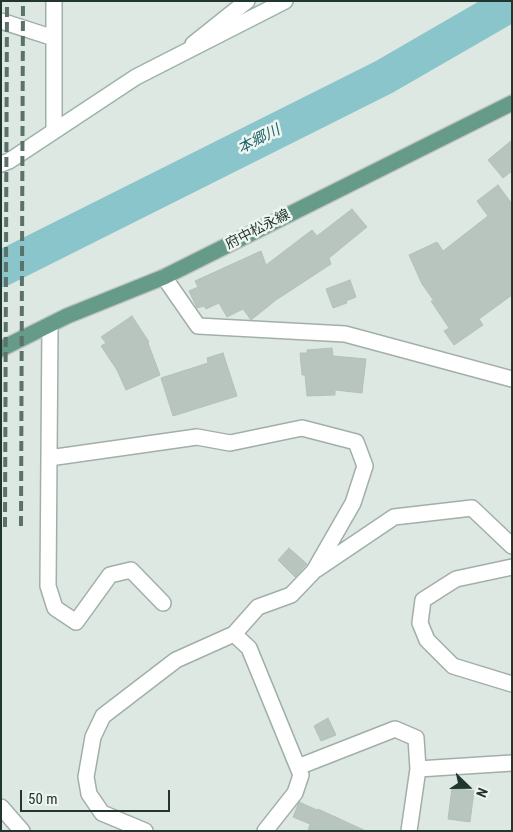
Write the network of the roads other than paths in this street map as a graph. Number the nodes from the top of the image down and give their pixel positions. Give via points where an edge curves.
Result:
1 (54, 1) edge
2 (247, 1) edge
3 (284, 1) edge
4 (1, 21) edge
5 (54, 38) junction
6 (178, 55) junction
7 (512, 103) edge
8 (54, 130) junction
9 (1, 164) edge
10 (164, 277) junction
11 (50, 325) junction
12 (1, 349) edge
13 (512, 379) edge
14 (49, 458) junction
15 (512, 546) edge
16 (512, 567) edge
17 (314, 571) junction
18 (163, 603) dead end
19 (234, 634) junction
20 (512, 684) edge
21 (512, 764) edge
22 (298, 767) junction
23 (418, 769) junction
24 (1, 807) edge
25 (22, 831) edge
26 (145, 831) edge
27 (265, 831) edge
28 (409, 831) edge

1 - 5 street
2 - 6 street
3 - 6 street
4 - 5 street
5 - 8 street
6 - 8 street via 136,77
7 - 10 main road, 府中松永線
8 - 9 street
10 - 11 main road, 府中松永線
10 - 13 street via 198,326 345,334
11 - 12 main road, 府中松永線
11 - 14 street
14 - 17 street via 197,437 230,443 302,428 356,442 365,466 353,503
14 - 18 street via 48,586 55,608 76,622 110,576 131,570
15 - 17 street via 472,508 394,517
16 - 20 street via 456,579 423,600 420,623 427,640 453,666
17 - 19 street via 291,595 258,607
19 - 22 street via 249,648
19 - 26 street via 176,660 103,716 93,738 86,777 88,794 102,813
21 - 23 street
22 - 23 street via 395,729 416,738
22 - 27 street via 301,775 295,793
23 - 28 street
24 - 25 street

